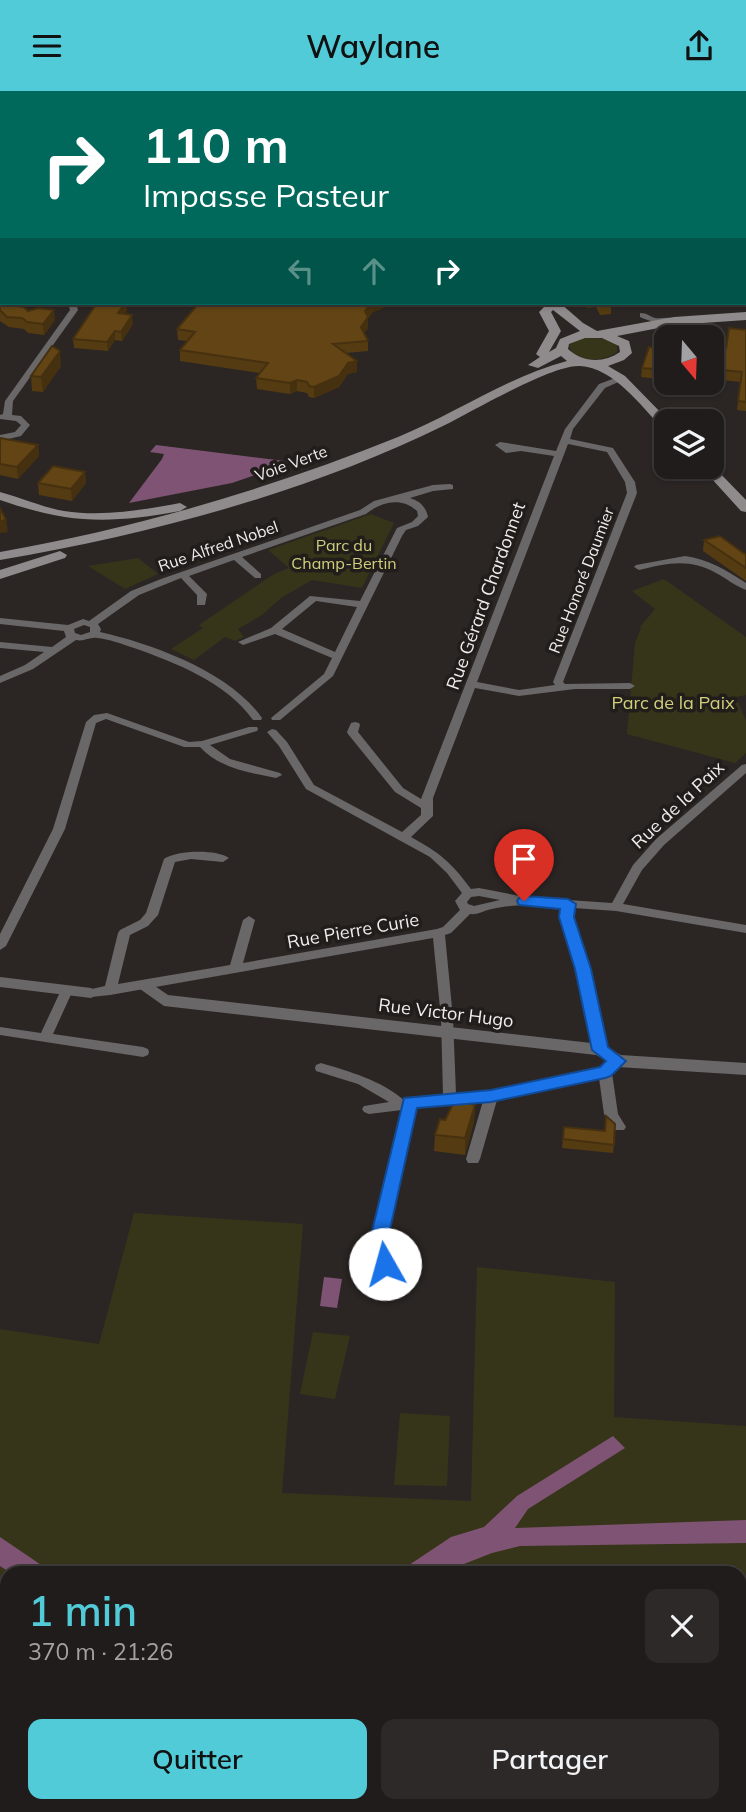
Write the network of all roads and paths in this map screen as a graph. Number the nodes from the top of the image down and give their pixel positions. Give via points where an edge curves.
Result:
1 (73, 305) edge
2 (547, 305) edge
3 (709, 318) junction
4 (746, 318) edge
5 (635, 329) junction
6 (599, 334) junction
7 (565, 344) junction
8 (627, 349) junction
9 (617, 360) junction
10 (586, 362) junction
11 (531, 366) junction
12 (616, 376) junction
13 (654, 413) edge
14 (4, 417) edge
15 (0, 438) edge
16 (565, 441) junction
17 (518, 449) dead end
18 (559, 454) junction
19 (718, 479) edge
20 (269, 486) junction
21 (450, 487) dead end
22 (0, 496) edge
23 (402, 499) junction
24 (746, 508) edge
25 (363, 512) joint
26 (161, 523) junction
27 (0, 555) edge
28 (234, 556) junction
29 (639, 567) dead end
30 (182, 574) junction
31 (0, 575) edge
32 (258, 576) dead end
33 (746, 587) edge
34 (201, 603) dead end
35 (365, 605) junction
36 (0, 621) edge
37 (92, 629) junction
38 (275, 630) junction
39 (71, 633) junction
40 (243, 642) dead end
41 (0, 645) edge
42 (55, 650) junction
43 (339, 657) junction
44 (0, 680) edge
45 (473, 684) junction
46 (630, 687) dead end
47 (562, 688) junction
48 (276, 718) junction
49 (255, 723) junction
50 (355, 725) dead end
51 (272, 732) junction
52 (203, 744) junction
53 (746, 767) edge
54 (276, 775) dead end
55 (427, 807) junction
56 (403, 838) junction
57 (223, 858) dead end
58 (468, 893) junction
59 (486, 899) junction
60 (524, 901) joint
61 (568, 904) junction
62 (616, 907) junction
63 (468, 909) junction
64 (248, 920) dead end
65 (746, 929) edge
66 (439, 933) junction
67 (0, 946) edge
68 (235, 969) junction
69 (0, 982) edge
70 (146, 985) junction
71 (67, 990) junction
72 (110, 991) junction
73 (91, 993) joint
74 (0, 1031) edge
75 (448, 1033) junction
76 (45, 1038) junction
77 (600, 1050) junction
78 (144, 1052) dead end
79 (611, 1066) junction
80 (321, 1068) dead end
81 (746, 1069) edge
82 (491, 1096) junction
83 (450, 1099) junction
84 (404, 1103) junction
85 (369, 1109) dead end
86 (619, 1127) dead end
87 (473, 1159) dead end
88 (404, 1266) dead end

1 - 14 street via 74,310 9,401
2 - 6 main road
2 - 7 main road via 562,323
2 - 11 main road via 545,311 555,331
3 - 4 main road, Voie Verte
3 - 5 main road, Voie Verte
3 - 5 street via 653,320 643,310
4 - 8 main road via 650,334 637,338
5 - 6 main road, Voie Verte
6 - 7 main road, Voie Verte
6 - 8 main road via 620,340
7 - 10 main road via 571,358
7 - 11 main road, Voie Verte
8 - 9 main road
9 - 10 main road, Voie Verte
9 - 12 main road
10 - 12 main road
10 - 26 main road, Voie Verte via 549,369 461,414 354,458 244,499
11 - 20 main road, Voie Verte via 399,436
12 - 13 main road
12 - 16 street, Rue Gérard Chardonnet via 602,386
14 - 15 street via 22,420 25,428
16 - 18 street, Rue Gérard Chardonnet
16 - 47 street, Rue Honoré Daumier via 610,450 632,493 558,682
17 - 18 street
18 - 45 street, Rue Gérard Chardonnet
19 - 24 main road
20 - 22 main road via 112,517 65,515
20 - 27 main road, Voie Verte via 157,520
21 - 23 street via 437,486
23 - 25 street via 385,499
23 - 35 street via 413,502 423,517 402,528
25 - 28 street, Rue Alfred Nobel
26 - 27 main road, Voie Verte
26 - 31 main road
28 - 30 street, Rue Alfred Nobel
28 - 32 street
29 - 33 street via 694,558
30 - 34 street via 202,594
30 - 37 street, Rue Alfred Nobel via 135,593
35 - 38 street via 314,598
35 - 43 street
36 - 39 street
37 - 39 street via 78,623
37 - 49 street via 214,681 243,701
38 - 40 street
38 - 43 street
39 - 42 street
41 - 42 street
42 - 44 street
43 - 48 street via 322,683
45 - 47 street via 519,693
45 - 55 street, Rue Gérard Chardonnet
46 - 47 street
48 - 49 street
48 - 51 street via 280,726
49 - 51 street via 259,732
49 - 52 street
50 - 55 street via 352,732 399,790
51 - 56 street via 310,787
52 - 54 street via 209,754
52 - 67 street via 188,745 115,718 97,717 91,722 60,829
53 - 62 street, Rue de la Paix via 660,842 637,868
55 - 56 street, Rue Gérard Chardonnet via 427,815
56 - 58 street via 434,855
57 - 72 street via 191,855 170,859 152,915 124,933
58 - 59 street
58 - 63 street via 461,901
59 - 60 street
59 - 63 street via 480,910
60 - 61 street
61 - 62 street
61 - 77 street via 566,917 583,969
62 - 65 street
63 - 66 street, Rue Pierre Curie
64 - 68 street
66 - 68 street, Rue Pierre Curie
66 - 75 street
68 - 70 street, Rue Pierre Curie
69 - 71 street
70 - 72 street, Rue Pierre Curie
70 - 75 street, Rue Victor Hugo via 164,1000
71 - 73 street
71 - 76 street
72 - 73 street, Rue Pierre Curie
74 - 76 street
75 - 77 street, Rue Victor Hugo
75 - 83 street
76 - 78 street
77 - 79 street, Rue Victor Hugo
79 - 81 street, Rue Victor Hugo
79 - 82 street
79 - 86 street via 611,1114
80 - 84 street via 359,1079
82 - 83 street
82 - 87 street
83 - 84 street
84 - 85 street
84 - 88 street via 376,1252 385,1264

